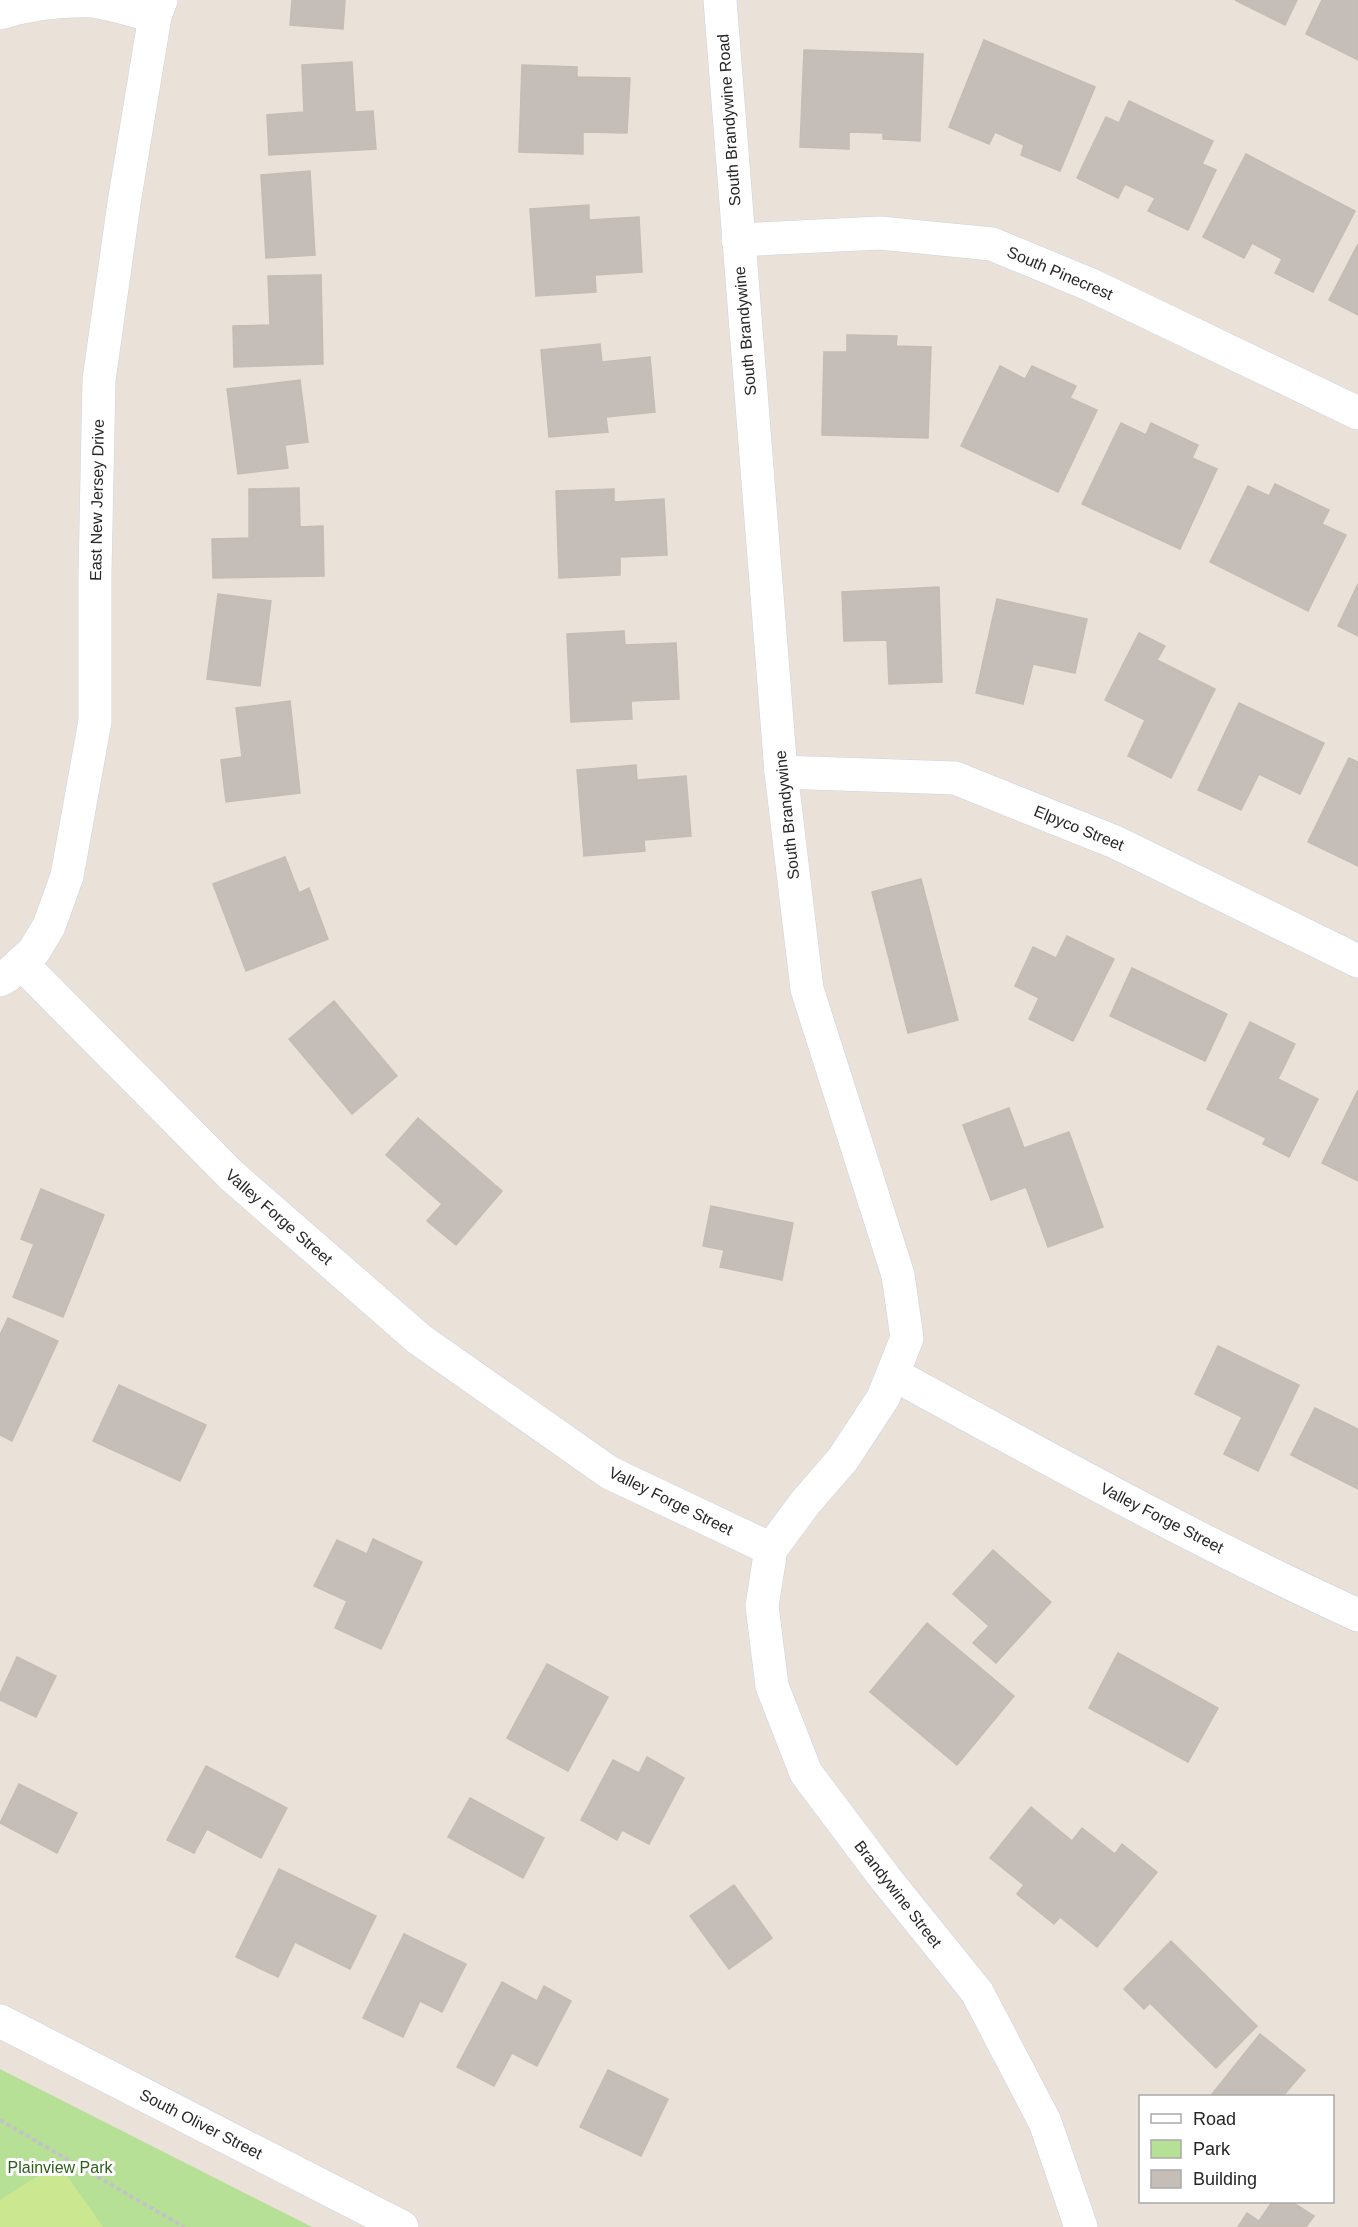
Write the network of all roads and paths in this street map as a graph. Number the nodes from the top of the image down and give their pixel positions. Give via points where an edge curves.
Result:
1 (720, 0) edge
2 (158, 8) edge
3 (12, 9) edge
4 (738, 240) junction
5 (1358, 413) edge
6 (781, 772) junction
7 (1358, 961) edge
8 (10, 972) edge
9 (892, 1374) junction
10 (771, 1549) junction
11 (1358, 1615) edge
12 (0, 2021) edge
13 (0, 2120) edge
14 (184, 2227) edge
15 (402, 2227) edge
16 (1081, 2227) edge

1 - 4 street, South Brandywine Road
2 - 3 street via 61,0
2 - 8 street, East New Jersey Drive via 124,203 99,380 95,721 67,876 49,926 34,951
4 - 5 street, South Pinecrest via 880,233 992,244 1091,285
4 - 6 street, South Brandywine
6 - 7 street, Elpyco Street via 955,778 1115,842
6 - 9 street, South Brandywine via 807,988 898,1275 907,1338
8 - 10 street, Valley Forge Street via 231,1175 419,1339 610,1473
9 - 10 street via 884,1398 843,1459
9 - 11 street, Valley Forge Street via 1290,1584
10 - 16 street, Brandywine Street via 762,1606 772,1686 806,1773 977,1992 1045,2122
12 - 15 street, South Oliver Street
13 - 14 path

